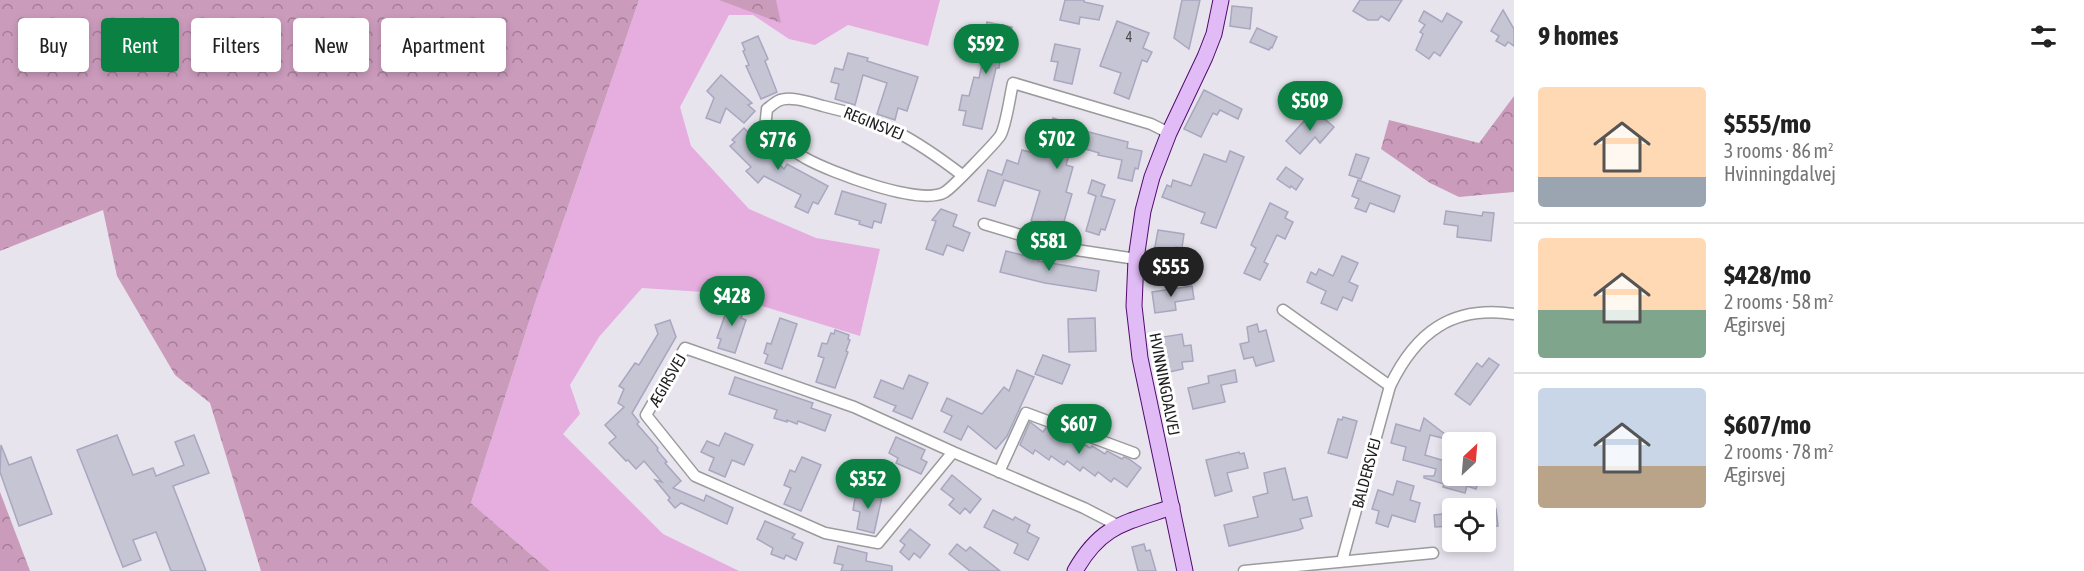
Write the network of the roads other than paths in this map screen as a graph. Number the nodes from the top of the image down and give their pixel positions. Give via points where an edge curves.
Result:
1 (1221, 0) edge
2 (1169, 134) junction
3 (962, 175) junction
4 (984, 224) dead end
5 (1136, 259) junction
6 (1283, 310) dead end
7 (1514, 314) edge
8 (1390, 386) junction
9 (952, 452) junction
10 (1134, 453) dead end
11 (999, 472) junction
12 (1172, 507) junction
13 (1117, 525) junction
14 (1433, 553) dead end
15 (1342, 561) junction
16 (1075, 571) edge
17 (1185, 571) edge
18 (1244, 571) edge

1 - 2 street, HVINNINGDALVEJ via 1214,34
2 - 3 street, REGINSVEJ via 1151,124 1013,83 1001,135
2 - 5 street, HVINNINGDALVEJ via 1143,211
3 - 3 street, REGINSVEJ via 945,192 927,196 887,189 841,174 780,143 765,128 766,109 779,100 798,100 850,112 903,134
4 - 5 street via 1064,248
5 - 12 street, HVINNINGDALVEJ via 1134,306 1140,358
6 - 8 street
7 - 8 street, BALDERSVEJ via 1470,315 1441,323 1416,344
8 - 15 street, BALDERSVEJ
9 - 9 street, ÆGIRSVEJ via 854,407 685,348 646,415 694,476 825,533 878,543
9 - 11 street, ÆGIRSVEJ
10 - 11 street via 1026,413
11 - 13 street, ÆGIRSVEJ
12 - 13 street
12 - 17 street, HVINNINGDALVEJ
13 - 16 street via 1085,553
14 - 15 street
15 - 18 street

